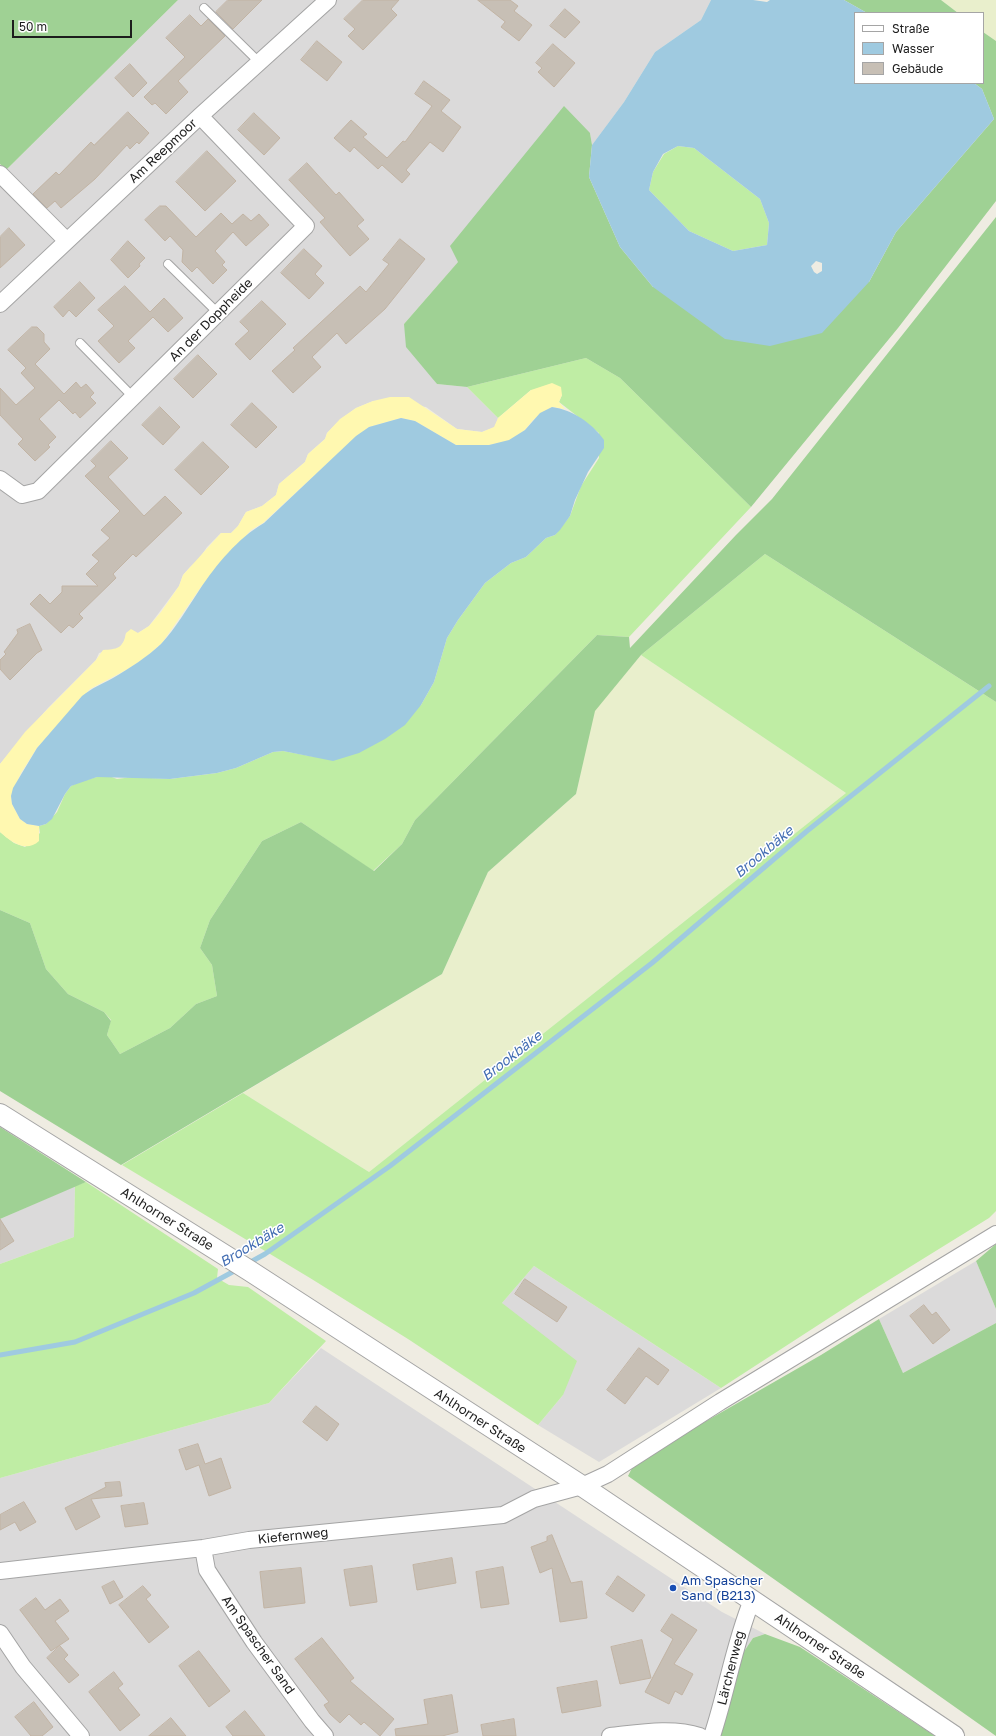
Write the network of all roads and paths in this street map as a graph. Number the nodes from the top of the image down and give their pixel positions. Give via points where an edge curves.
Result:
1 (328, 0) edge
2 (204, 8) dead end
3 (260, 63) junction
4 (200, 116) junction
5 (0, 174) edge
6 (66, 240) junction
7 (168, 264) dead end
8 (0, 304) edge
9 (218, 313) junction
10 (80, 343) dead end
11 (133, 397) junction
12 (0, 479) edge
13 (0, 1114) edge
14 (996, 1234) edge
15 (582, 1486) junction
16 (203, 1548) junction
17 (0, 1571) edge
18 (752, 1600) junction
19 (0, 1632) edge
20 (81, 1736) edge
21 (325, 1736) edge
22 (610, 1736) edge
23 (700, 1736) edge
24 (712, 1736) edge
25 (954, 1736) edge

1 - 3 street, Am Reepmoor
2 - 3 lane
3 - 4 street, Am Reepmoor
4 - 6 street, Am Reepmoor
4 - 9 street, An der Doppheide via 306,226
5 - 6 street
6 - 8 street, Am Reepmoor
7 - 9 lane
9 - 11 street, An der Doppheide
10 - 11 lane
11 - 12 street, An der Doppheide via 38,490 22,495
13 - 15 street, Ahlhorner Straße via 250,1271
14 - 15 street, Kiefernweg via 733,1394 608,1474
15 - 16 street, Kiefernweg via 534,1499 503,1515 249,1540
15 - 18 street, Ahlhorner Straße
16 - 17 street, Kiefernweg
16 - 21 street, Am Spascher Sand via 211,1577 254,1642
18 - 24 street, Lärchenweg via 742,1625 724,1700
18 - 25 street, Ahlhorner Straße
19 - 20 street via 23,1667
22 - 23 street via 653,1731 692,1733

